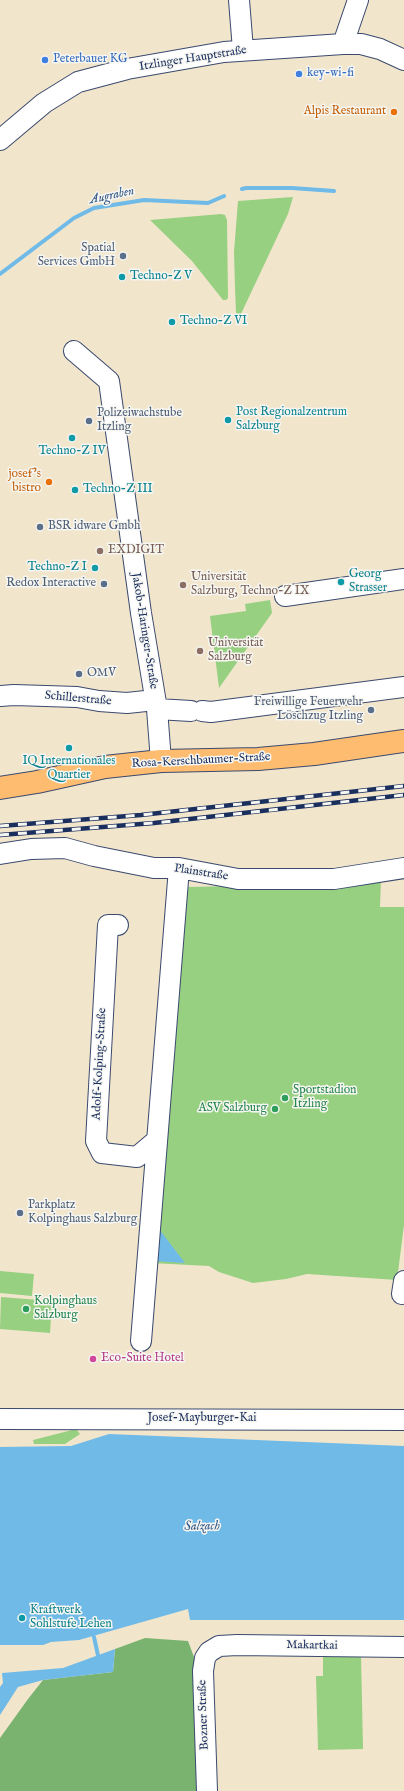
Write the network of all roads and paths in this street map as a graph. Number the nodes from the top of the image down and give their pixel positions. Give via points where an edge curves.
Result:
1 (239, 0) edge
2 (358, 0) edge
3 (343, 44) junction
4 (243, 50) junction
5 (404, 60) edge
6 (0, 140) edge
7 (74, 351) dead end
8 (404, 580) edge
9 (285, 596) dead end
10 (404, 687) edge
11 (0, 696) edge
12 (156, 704) junction
13 (404, 741) edge
14 (161, 760) junction
15 (0, 788) edge
16 (0, 854) edge
17 (179, 868) junction
18 (404, 868) edge
19 (118, 925) dead end
20 (156, 1141) junction
21 (141, 1340) dead end
22 (0, 1419) edge
23 (404, 1420) edge
24 (219, 1646) joint
25 (404, 1647) edge
26 (207, 1791) edge

1 - 4 street
2 - 3 street
3 - 4 street, Itzlinger Hauptstraße
3 - 5 street, Itzlinger Hauptstraße via 361,44
4 - 6 street, Itzlinger Hauptstraße via 128,69 78,82 44,103
7 - 12 street, Jakob-Haringer-Straße via 109,381
8 - 9 street
10 - 12 street, Schillerstraße via 211,712
11 - 12 street, Schillerstraße via 77,697 126,704
12 - 14 street, Jakob-Haringer-Straße
13 - 14 main road, Rosa-Kerschbaumer-Straße via 258,759
14 - 15 main road, Rosa-Kerschbaumer-Straße via 105,767
16 - 17 street, Plainstraße via 31,849 65,848 154,868
17 - 18 street, Plainstraße via 245,879 334,879
17 - 20 street
19 - 20 street, Adolf-Kolping-Straße via 108,925 96,1141 102,1153 136,1157
20 - 21 street
22 - 23 street, Josef-Mayburger-Kai
24 - 25 street, Makartkai
24 - 26 street, Bozner Straße via 205,1658 203,1671

